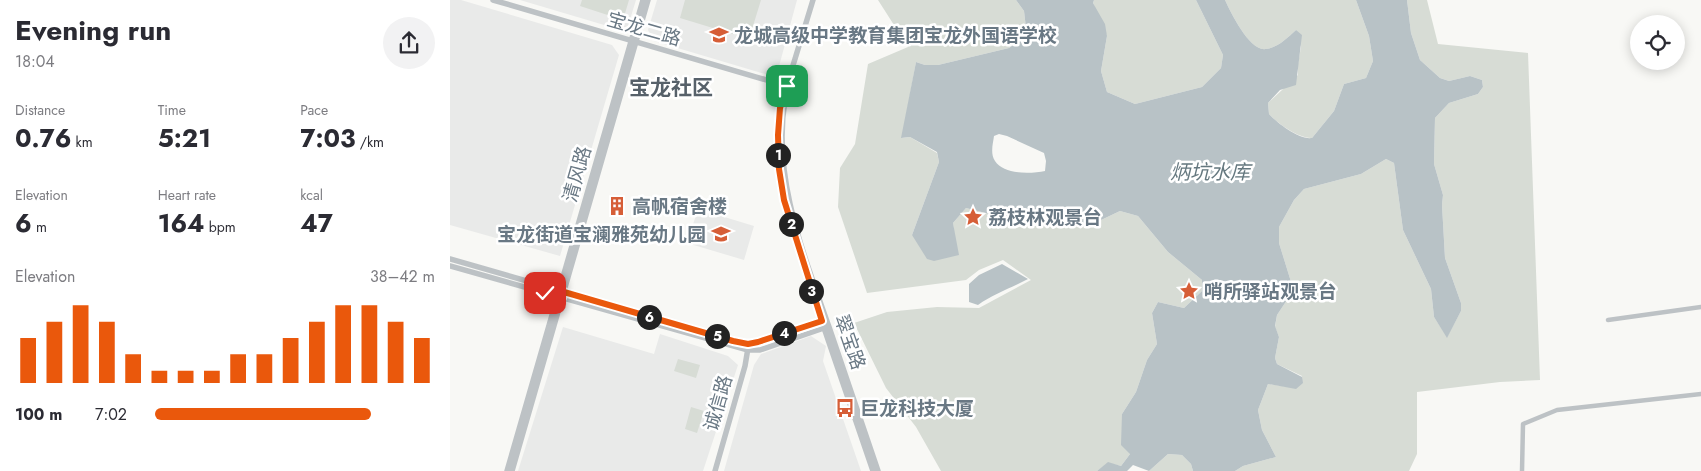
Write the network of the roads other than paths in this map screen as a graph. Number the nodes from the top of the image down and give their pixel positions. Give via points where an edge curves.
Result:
1 (492, 0) edge
2 (643, 0) edge
3 (648, 0) edge
4 (813, 0) edge
5 (634, 41) junction
6 (787, 86) junction
7 (450, 259) edge
8 (450, 266) edge
9 (560, 294) junction
10 (1701, 307) edge
11 (1608, 320) dead end
12 (824, 324) junction
13 (748, 347) junction
14 (1701, 394) edge
15 (507, 471) edge
16 (512, 471) edge
17 (714, 471) edge
18 (873, 471) edge
19 (878, 471) edge
20 (1522, 471) edge

1 - 5 street, 宝龙二路
2 - 5 street, 清风路
3 - 5 street, 清风路
4 - 6 street, 翠宝路
5 - 6 street, 宝龙二路
5 - 9 street, 清风路
6 - 12 street, 翠宝路 via 782,135 789,200
7 - 9 street
8 - 9 street
9 - 13 street
9 - 15 street, 清风路
9 - 16 street, 清风路
10 - 11 street
12 - 13 street via 760,350
12 - 18 street, 翠宝路
12 - 19 street, 翠宝路
13 - 17 street, 诚信路
14 - 20 street via 1556,410 1523,424

